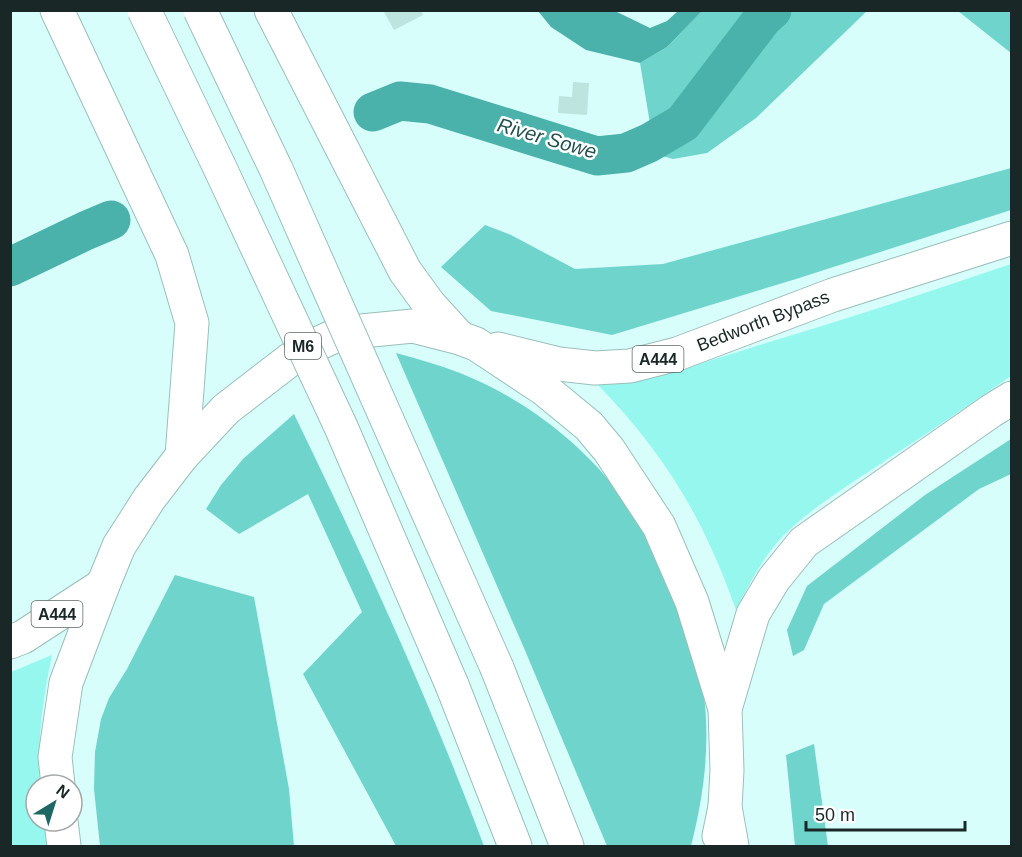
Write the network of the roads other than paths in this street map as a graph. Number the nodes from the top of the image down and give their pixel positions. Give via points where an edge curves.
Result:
1 (57, 10) edge
2 (144, 10) edge
3 (200, 10) edge
4 (271, 10) edge
5 (1011, 238) edge
6 (468, 341) junction
7 (1011, 399) edge
8 (182, 456) junction
9 (103, 585) junction
10 (10, 642) edge
11 (724, 709) junction
12 (57, 773) edge
13 (725, 807) junction
14 (515, 846) edge
15 (567, 846) edge
16 (716, 846) edge
17 (732, 846) edge

1 - 8 highway via 172,255 192,323
2 - 14 highway, M6, bridge via 341,427 452,686
3 - 15 highway, M6, bridge via 276,169 497,668
4 - 6 highway via 405,271 429,304
5 - 6 highway, Bedworth Bypass / A444 via 833,295 677,354 630,366 559,364
6 - 8 highway, Bedworth Bypass via 413,326 341,333 300,352 263,379 226,409
6 - 11 highway via 544,389 588,426 609,450 659,526 692,602
7 - 11 highway via 804,542 774,579 753,614
8 - 9 highway, Bedworth Bypass via 119,546
9 - 10 highway, A444
9 - 12 highway, Bedworth Bypass via 66,684 55,757
11 - 13 highway
13 - 16 highway
13 - 17 highway

